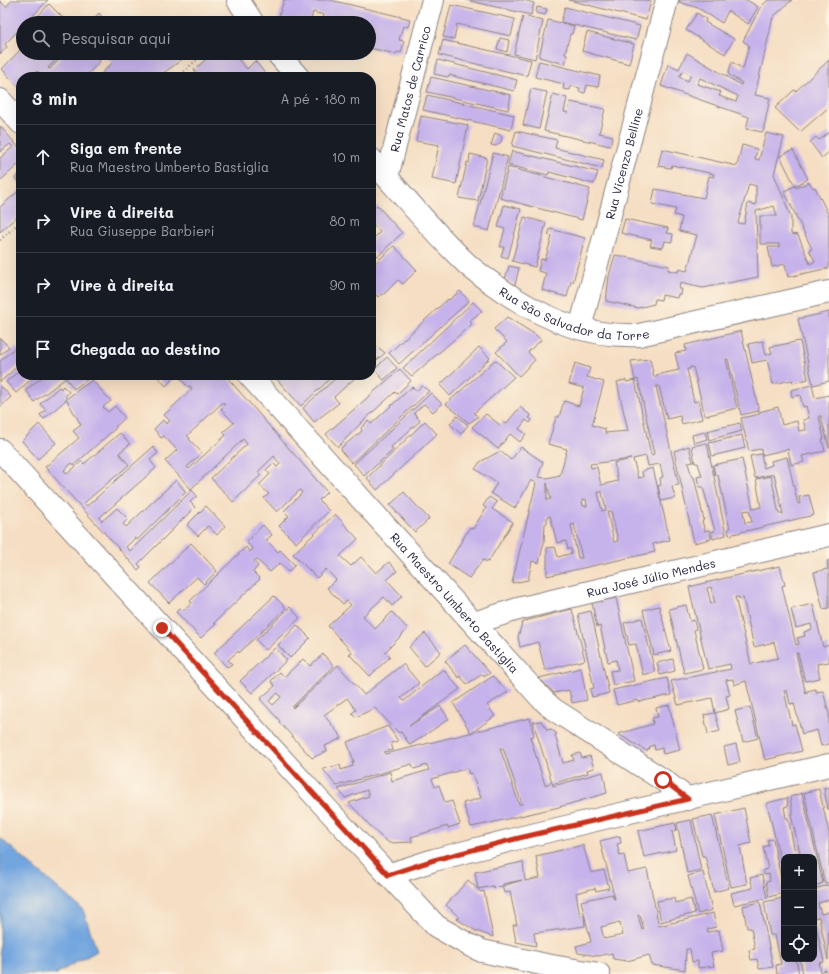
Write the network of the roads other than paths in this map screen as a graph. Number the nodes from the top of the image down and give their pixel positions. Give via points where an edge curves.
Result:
1 (238, 0) edge
2 (433, 0) edge
3 (667, 0) edge
4 (248, 16) edge
5 (284, 60) edge
6 (294, 72) edge
7 (0, 100) edge
8 (16, 118) edge
9 (376, 165) edge
10 (387, 178) junction
11 (829, 292) edge
12 (580, 328) junction
13 (253, 380) edge
14 (0, 450) edge
15 (829, 535) edge
16 (474, 623) junction
17 (829, 765) edge
18 (688, 799) junction
19 (388, 875) junction
20 (599, 974) edge

1 - 4 street
2 - 10 street, Rua Matos de Carrico
3 - 12 street, Rua Vicenzo Belline
5 - 6 street
7 - 8 street
9 - 10 street, Rua São Salvador da Torre
10 - 12 street, Rua São Salvador da Torre via 442,238 490,282 544,315
11 - 12 street, Rua São Salvador da Torre via 639,335 619,336
13 - 16 street, Rua Maestro Umberto Bastiglia
14 - 19 street
15 - 16 street, Rua José Júlio Mendes via 518,609
16 - 18 street, Rua Maestro Umberto Bastiglia via 553,709
17 - 18 street
18 - 19 street via 519,838
19 - 20 street via 436,926 469,945 497,955

